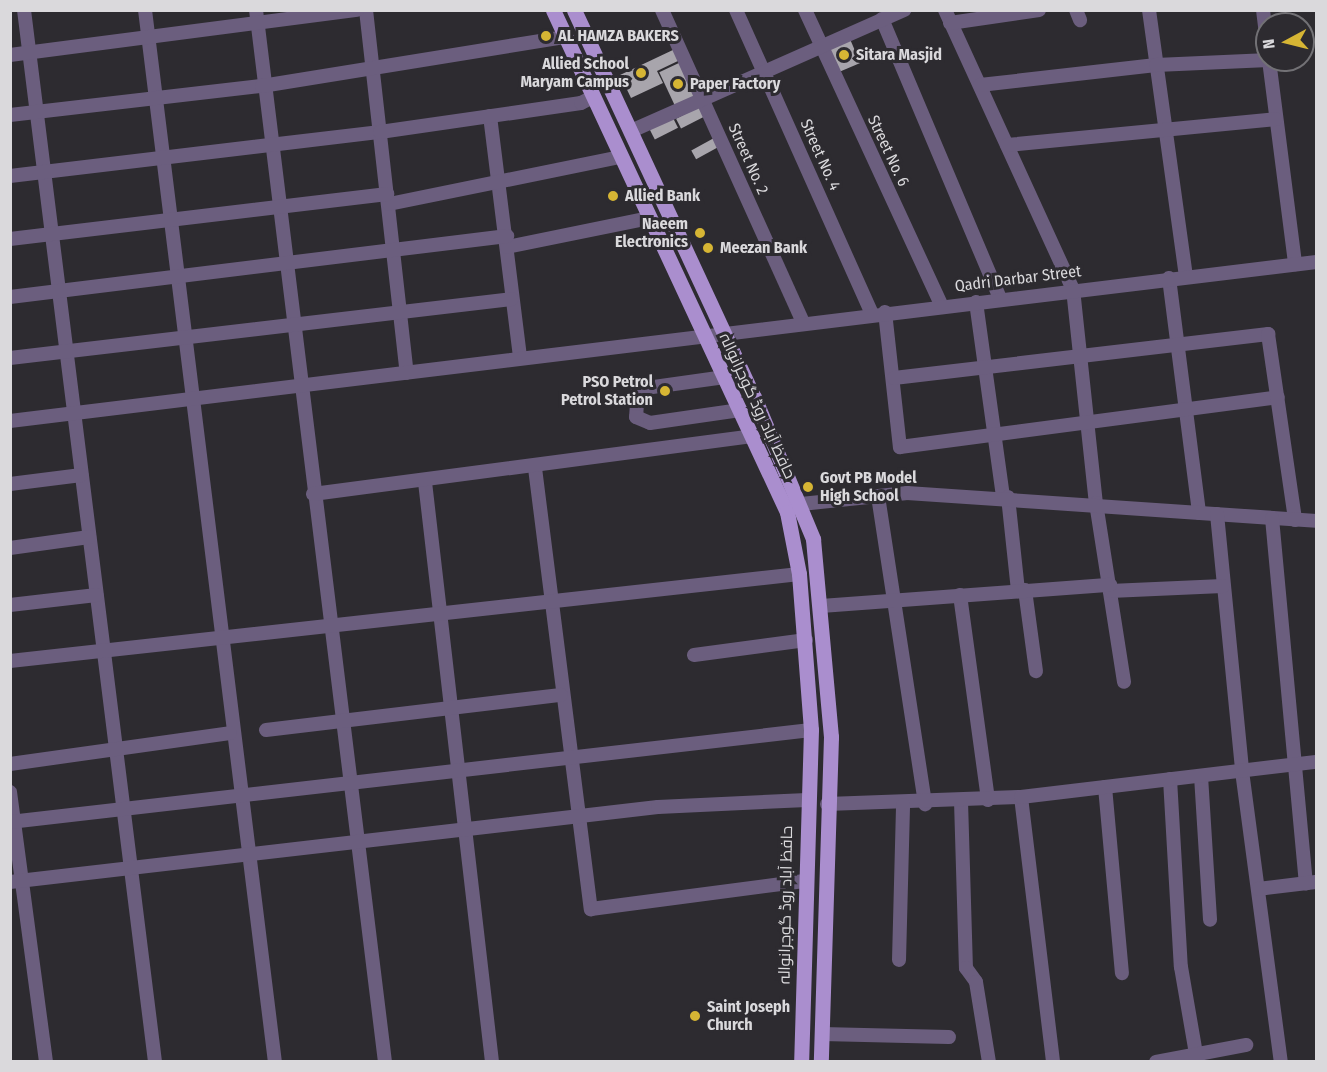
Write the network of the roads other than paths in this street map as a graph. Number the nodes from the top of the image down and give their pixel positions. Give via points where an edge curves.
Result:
1 (24, 10) edge
2 (145, 10) edge
3 (256, 10) edge
4 (357, 10) edge
5 (366, 10) edge
6 (553, 10) edge
7 (574, 10) edge
8 (662, 10) edge
9 (736, 10) edge
10 (805, 10) edge
11 (865, 10) edge
12 (904, 10) edge
13 (1039, 10) edge
14 (1149, 10) edge
15 (321, 13) edge
16 (948, 17) edge
17 (876, 22) junction
18 (257, 25) junction
19 (564, 37) junction
20 (148, 38) junction
21 (822, 46) junction
22 (29, 52) junction
23 (10, 55) edge
24 (1255, 61) edge
25 (1156, 65) junction
26 (374, 69) junction
27 (764, 71) junction
28 (1270, 72) edge
29 (980, 85) junction
30 (262, 86) junction
31 (593, 97) junction
32 (703, 97) junction
33 (155, 98) junction
34 (36, 112) junction
35 (10, 115) edge
36 (490, 116) junction
37 (1276, 119) junction
38 (1164, 130) junction
39 (631, 131) junction
40 (380, 132) junction
41 (1007, 145) junction
42 (269, 146) junction
43 (621, 157) junction
44 (161, 158) junction
45 (44, 172) junction
46 (10, 176) edge
47 (498, 185) junction
48 (388, 199) junction
49 (276, 207) junction
50 (650, 218) junction
51 (168, 219) junction
52 (51, 234) junction
53 (10, 239) edge
54 (507, 242) junction
55 (396, 254) junction
56 (1317, 262) edge
57 (1295, 264) junction
58 (284, 265) junction
59 (1186, 276) junction
60 (176, 278) junction
61 (1169, 278) junction
62 (1073, 289) junction
63 (58, 292) junction
64 (10, 297) edge
65 (1000, 298) junction
66 (512, 299) junction
67 (976, 302) junction
68 (941, 305) junction
69 (879, 313) junction
70 (402, 315) junction
71 (803, 323) junction
72 (293, 325) junction
73 (724, 336) junction
74 (183, 339) junction
75 (707, 340) junction
76 (1179, 344) junction
77 (66, 352) junction
78 (1080, 355) junction
79 (10, 358) edge
80 (519, 358) junction
81 (984, 368) junction
82 (407, 373) junction
83 (725, 377) junction
84 (894, 378) junction
85 (301, 387) junction
86 (1278, 397) junction
87 (191, 400) junction
88 (1187, 408) junction
89 (740, 410) junction
90 (74, 414) junction
91 (1088, 420) junction
92 (10, 421) edge
93 (995, 433) junction
94 (752, 436) junction
95 (536, 468) junction
96 (81, 475) junction
97 (425, 482) junction
98 (10, 484) edge
99 (313, 494) junction
100 (878, 496) junction
101 (1005, 497) junction
102 (1096, 503) junction
103 (801, 504) junction
104 (1199, 513) junction
105 (1216, 514) junction
106 (1272, 518) junction
107 (1295, 520) junction
108 (1317, 521) edge
109 (89, 537) junction
110 (10, 548) edge
111 (799, 574) junction
112 (1223, 586) junction
113 (1110, 588) junction
114 (1022, 590) junction
115 (960, 595) junction
116 (96, 596) junction
117 (550, 599) junction
118 (894, 600) junction
119 (10, 605) edge
120 (821, 606) junction
121 (437, 612) junction
122 (331, 624) junction
123 (219, 637) junction
124 (806, 640) junction
125 (103, 651) junction
126 (694, 655) dead end
127 (10, 661) edge
128 (1036, 671) dead end
129 (1124, 682) dead end
130 (561, 695) junction
131 (448, 708) junction
132 (345, 722) junction
133 (266, 730) dead end
134 (811, 730) junction
135 (230, 733) junction
136 (115, 750) junction
137 (571, 755) junction
138 (1317, 762) edge
139 (10, 764) edge
140 (1294, 764) junction
141 (1242, 771) junction
142 (456, 772) junction
143 (1201, 776) junction
144 (1170, 779) junction
145 (352, 784) junction
146 (1105, 787) junction
147 (10, 792) edge
148 (239, 795) junction
149 (1020, 798) junction
150 (807, 800) junction
151 (988, 800) junction
152 (961, 801) junction
153 (827, 804) junction
154 (925, 804) junction
155 (903, 805) junction
156 (123, 809) junction
157 (579, 817) junction
158 (12, 822) edge
159 (463, 831) junction
160 (360, 842) junction
161 (247, 855) junction
162 (130, 869) junction
163 (804, 881) junction
164 (16, 882) edge
165 (1311, 882) edge
166 (1258, 890) junction
167 (1210, 920) dead end
168 (899, 960) dead end
169 (1122, 973) dead end
170 (822, 1034) junction
171 (949, 1037) dead end
172 (1246, 1045) dead end
173 (1196, 1054) junction
174 (1171, 1060) edge
175 (46, 1062) edge
176 (155, 1062) edge
177 (275, 1062) edge
178 (385, 1062) edge
179 (492, 1062) edge
180 (801, 1062) edge
181 (821, 1062) edge
182 (989, 1062) edge
183 (1053, 1062) edge
184 (1156, 1062) edge
185 (1281, 1062) edge

1 - 22 street
2 - 20 street
3 - 18 street
4 - 15 street
5 - 26 street
6 - 19 main road, حافظ آباد روڈ گوجرانوالہ
7 - 39 main road, حافظ آباد روڈ گوجرانوالہ
8 - 32 street, Street No. 2
9 - 27 street, Street No. 4
10 - 21 street, Street No. 6
11 - 17 street
12 - 17 street
13 - 16 street
14 - 25 street
15 - 18 street
16 - 29 street
17 - 21 street
17 - 65 street
18 - 20 street
18 - 30 street
19 - 26 street
19 - 31 main road, حافظ آباد روڈ گوجرانوالہ
20 - 22 street
20 - 33 street
21 - 27 street
21 - 68 street, Street No. 6
22 - 23 street
22 - 34 street
24 - 25 street
25 - 29 street
25 - 38 street
26 - 30 street
26 - 40 street
27 - 32 street
27 - 69 street, Street No. 4
28 - 37 street
29 - 41 street
30 - 33 street
30 - 42 street
31 - 36 street
31 - 43 main road, حافظ آباد روڈ گوجرانوالہ
32 - 39 street
32 - 71 street, Street No. 2
33 - 34 street
33 - 44 street
34 - 35 street
34 - 45 street
36 - 40 street
36 - 47 street
37 - 38 street
37 - 57 street
38 - 41 street
38 - 59 street
39 - 73 main road, حافظ آباد روڈ گوجرانوالہ
40 - 42 street
40 - 48 street
41 - 62 street
42 - 44 street
42 - 49 street
43 - 47 street
43 - 50 main road, حافظ آباد روڈ گوجرانوالہ
44 - 45 street
44 - 51 street
45 - 46 street
45 - 52 street
47 - 48 street
47 - 54 street
48 - 49 street
48 - 55 street
49 - 51 street
49 - 58 street
50 - 54 street
50 - 75 main road, حافظ آباد روڈ گوجرانوالہ
51 - 52 street
51 - 60 street
52 - 53 street
52 - 63 street
54 - 55 street
54 - 66 street
55 - 58 street
55 - 70 street
56 - 57 street, Qadri Darbar Street
57 - 59 street, Qadri Darbar Street
58 - 60 street
58 - 72 street
59 - 61 street, Qadri Darbar Street
60 - 63 street
60 - 74 street
61 - 62 street, Qadri Darbar Street
61 - 76 street
62 - 65 street, Qadri Darbar Street
62 - 78 street
63 - 64 street
63 - 77 street
65 - 67 street, Qadri Darbar Street
66 - 70 street
66 - 80 street
67 - 68 street, Qadri Darbar Street
67 - 81 street
68 - 69 street, Qadri Darbar Street
69 - 71 street, Qadri Darbar Street
69 - 84 street, Street No. 4
70 - 72 street
70 - 82 street
71 - 73 street, Qadri Darbar Street
72 - 74 street
72 - 85 street
73 - 75 street, Qadri Darbar Street
73 - 103 main road, حافظ آباد روڈ گوجرانوالہ
74 - 77 street
74 - 87 street
75 - 80 street, Qadri Darbar Street
75 - 83 main road, حافظ آباد روڈ گوجرانوالہ
76 - 78 street
76 - 86 street via 1268,334
76 - 88 street
77 - 79 street
77 - 90 street
78 - 81 street
78 - 91 street
80 - 82 street, Qadri Darbar Street
81 - 84 street
81 - 93 street
82 - 85 street, Qadri Darbar Street
83 - 89 main road, حافظ آباد روڈ گوجرانوالہ
83 - 89 street via 638,389 636,417 650,423
84 - 93 street, Street No. 4 via 900,447
85 - 87 street, Qadri Darbar Street
85 - 99 street
86 - 88 street
86 - 107 street
87 - 90 street, Qadri Darbar Street
87 - 123 street
88 - 91 street
88 - 104 street
89 - 94 main road, حافظ آباد روڈ گوجرانوالہ
90 - 92 street, Qadri Darbar Street
90 - 96 street
91 - 93 street
91 - 102 street
93 - 101 street
94 - 95 street
94 - 111 main road, حافظ آباد روڈ گوجرانوالہ via 787,512
95 - 97 street
95 - 117 street
96 - 98 street
96 - 109 street
97 - 99 street
97 - 121 street
99 - 122 street
100 - 101 street
100 - 103 street
100 - 118 street
101 - 102 street
101 - 114 street
102 - 104 street
102 - 113 street
103 - 120 main road, حافظ آباد روڈ گوجرانوالہ via 813,539
104 - 105 street
105 - 106 street
105 - 112 street
106 - 107 street
106 - 140 street
107 - 108 street
109 - 110 street
109 - 116 street
111 - 117 street
111 - 124 main road, حافظ آباد روڈ گوجرانوالہ
112 - 113 street
112 - 141 street
113 - 114 street
113 - 129 street
114 - 115 street
114 - 128 street
115 - 118 street
115 - 151 street
116 - 119 street
116 - 125 street
117 - 121 street
117 - 130 street
118 - 120 street
118 - 154 street
120 - 153 main road, حافظ آباد روڈ گوجرانوالہ via 831,737
121 - 122 street
121 - 131 street
122 - 123 street
122 - 132 street
123 - 125 street
123 - 135 street
124 - 126 street
124 - 134 main road, حافظ آباد روڈ گوجرانوالہ
125 - 127 street
125 - 136 street
130 - 131 street
130 - 137 street
131 - 132 street
131 - 142 street
132 - 133 street
132 - 145 street
134 - 137 street
134 - 150 main road, حافظ آباد روڈ گوجرانوالہ
135 - 136 street
135 - 148 street
136 - 139 street
136 - 156 street
137 - 142 street
137 - 157 street
138 - 140 street
140 - 141 street
140 - 165 street
141 - 143 street
141 - 166 street
142 - 145 street
142 - 159 street
143 - 144 street
143 - 167 street
144 - 146 street
144 - 173 street via 1182,967
145 - 148 street
145 - 160 street
146 - 149 street
146 - 169 street
147 - 158 street
148 - 156 street
148 - 161 street
149 - 151 street
149 - 183 street
150 - 157 street
150 - 163 main road, حافظ آباد روڈ گوجرانوالہ
151 - 152 street
152 - 154 street
152 - 182 street via 966,968 976,982
153 - 155 street
153 - 170 main road, حافظ آباد روڈ گوجرانوالہ
154 - 155 street
155 - 168 street
156 - 158 street
156 - 162 street
157 - 159 street
157 - 163 street via 591,909
158 - 164 street
159 - 160 street
159 - 179 street
160 - 161 street
160 - 178 street
161 - 162 street
161 - 177 street
162 - 164 street
162 - 176 street
163 - 180 main road, حافظ آباد روڈ گوجرانوالہ
164 - 175 street
165 - 166 street
166 - 185 street
170 - 171 street
170 - 181 main road, حافظ آباد روڈ گوجرانوالہ
172 - 173 street
173 - 174 street
174 - 184 street

